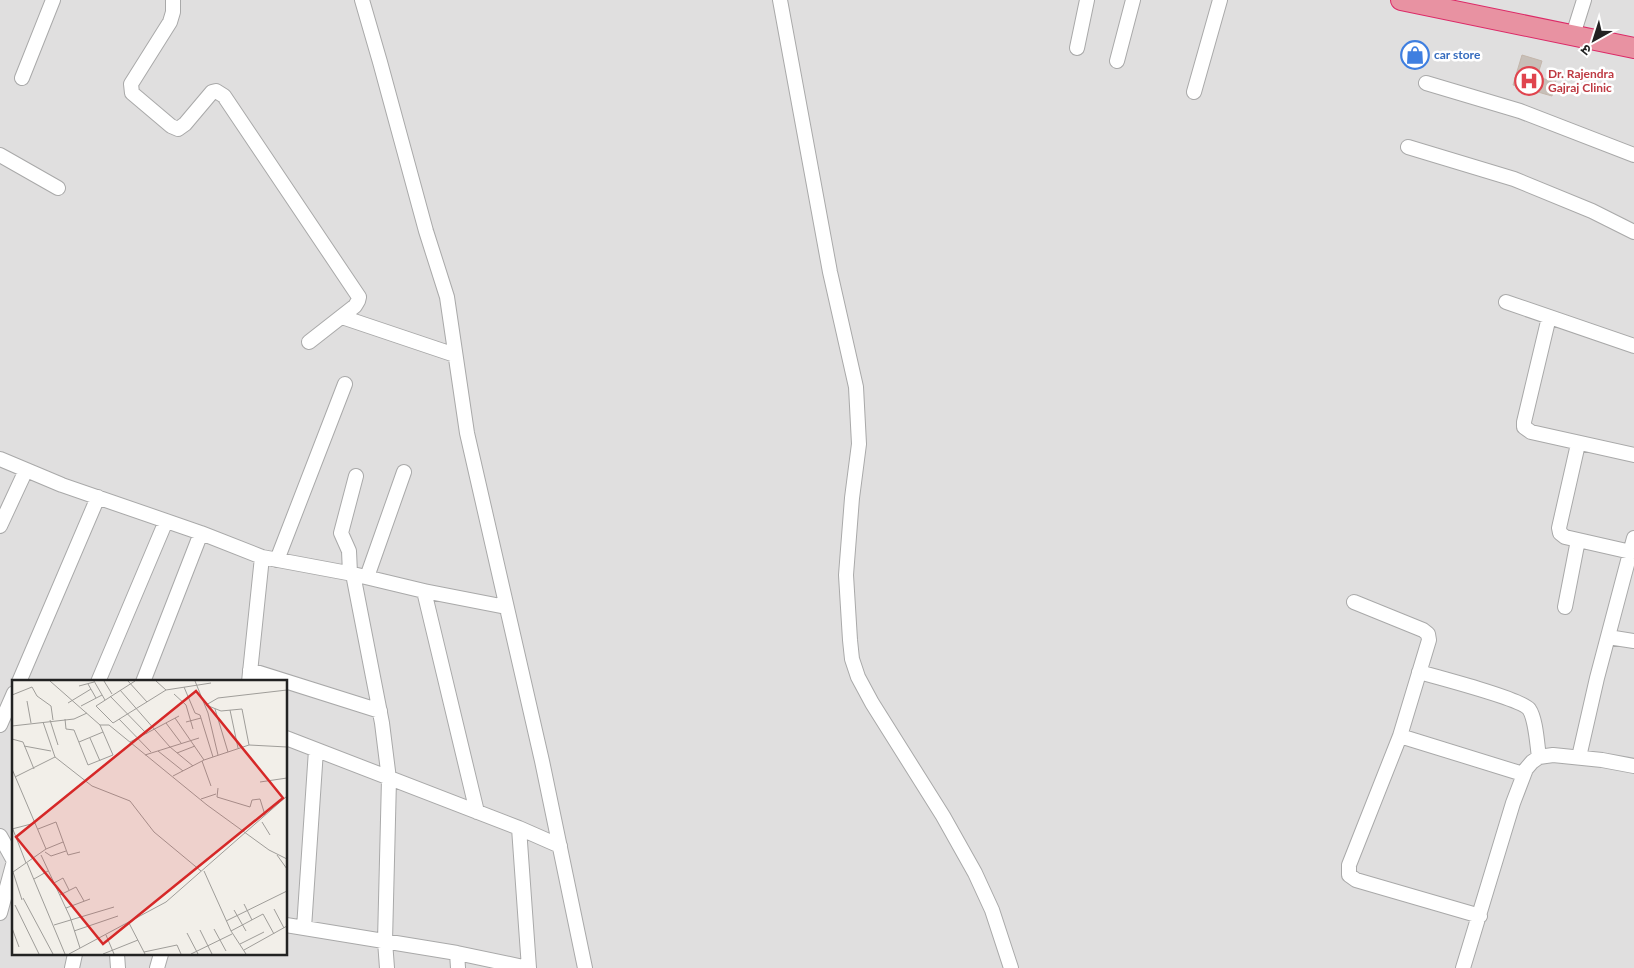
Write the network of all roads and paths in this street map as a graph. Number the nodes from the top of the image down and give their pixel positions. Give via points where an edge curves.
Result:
1 (53, 0) edge
2 (173, 0) edge
3 (362, 0) edge
4 (780, 0) edge
5 (1088, 0) edge
6 (1133, 0) edge
7 (1220, 0) edge
8 (1401, 0) edge
9 (1584, 0) edge
10 (1572, 35) junction
11 (1077, 48) dead end
12 (1634, 48) edge
13 (1117, 62) dead end
14 (22, 78) dead end
15 (1426, 83) dead end
16 (1194, 92) dead end
17 (1408, 147) dead end
18 (0, 155) edge
19 (1634, 156) edge
20 (58, 188) dead end
21 (1634, 232) edge
22 (1506, 302) dead end
23 (1549, 316) junction
24 (342, 317) junction
25 (309, 342) dead end
26 (1634, 346) edge
27 (455, 355) junction
28 (345, 384) dead end
29 (1578, 444) junction
30 (1634, 455) edge
31 (0, 459) edge
32 (26, 470) junction
33 (404, 472) dead end
34 (356, 476) dead end
35 (98, 497) junction
36 (166, 521) junction
37 (0, 526) edge
38 (201, 533) junction
39 (1634, 538) edge
40 (1578, 540) junction
41 (1631, 552) junction
42 (262, 557) junction
43 (277, 560) junction
44 (357, 575) junction
45 (424, 590) junction
46 (1354, 602) dead end
47 (506, 607) junction
48 (1565, 607) dead end
49 (1608, 636) junction
50 (1634, 641) edge
51 (1420, 672) junction
52 (249, 676) edge
53 (20, 680) edge
54 (99, 680) edge
55 (143, 680) edge
56 (264, 680) edge
57 (288, 686) edge
58 (12, 698) edge
59 (380, 711) junction
60 (0, 725) edge
61 (1400, 736) junction
62 (288, 739) edge
63 (316, 750) junction
64 (1539, 757) junction
65 (1579, 757) junction
66 (1634, 766) edge
67 (1523, 774) junction
68 (389, 779) junction
69 (477, 812) junction
70 (519, 828) junction
71 (0, 836) edge
72 (560, 846) junction
73 (9, 855) edge
74 (0, 913) edge
75 (1480, 916) junction
76 (288, 925) edge
77 (304, 928) junction
78 (385, 941) junction
79 (457, 953) junction
80 (1468, 967) edge
81 (387, 968) edge
82 (458, 968) edge
83 (528, 968) edge
84 (585, 968) edge
85 (1011, 968) edge

1 - 14 street
2 - 24 street via 170,22 131,84 132,93 170,126 178,129 186,124 212,92 224,96 358,294 357,303
3 - 27 street via 447,297
4 - 85 street via 830,272 856,387 859,444 846,575 852,659 872,703 975,873 992,910
5 - 11 street
6 - 13 street
7 - 16 street
8 - 10 highway
9 - 10 street
10 - 12 highway
15 - 19 street via 1520,111
17 - 21 street via 1514,179 1592,210
18 - 20 street
22 - 23 street
23 - 26 street
23 - 29 street via 1524,428
24 - 25 street
24 - 27 street
27 - 47 street via 467,433
28 - 43 street
29 - 30 street
29 - 40 street via 1559,531
31 - 32 street
32 - 35 street
32 - 37 street
33 - 44 street
34 - 44 street via 341,533
35 - 36 street
35 - 53 street
36 - 38 street
36 - 54 street
38 - 42 street
38 - 55 street
39 - 41 street
40 - 41 street
40 - 48 street
41 - 49 street
42 - 43 street
42 - 52 street
43 - 44 street
44 - 45 street
44 - 59 street
45 - 47 street
45 - 69 street
46 - 51 street via 1428,634
47 - 72 street
49 - 50 street
49 - 65 street
51 - 61 street
51 - 64 street via 1526,706 1532,715
52 - 56 street
57 - 59 street
58 - 60 street
59 - 68 street
61 - 67 street
61 - 75 street via 1349,865 1349,875 1356,880
62 - 63 street
63 - 68 street
63 - 77 street
64 - 65 street
64 - 67 street
65 - 66 street
67 - 75 street
68 - 69 street
68 - 78 street
69 - 70 street
70 - 72 street
70 - 83 street
71 - 73 street
72 - 84 street
73 - 74 street
75 - 80 street
76 - 77 street
77 - 78 street
78 - 79 street
78 - 81 street
79 - 82 street
79 - 83 street

